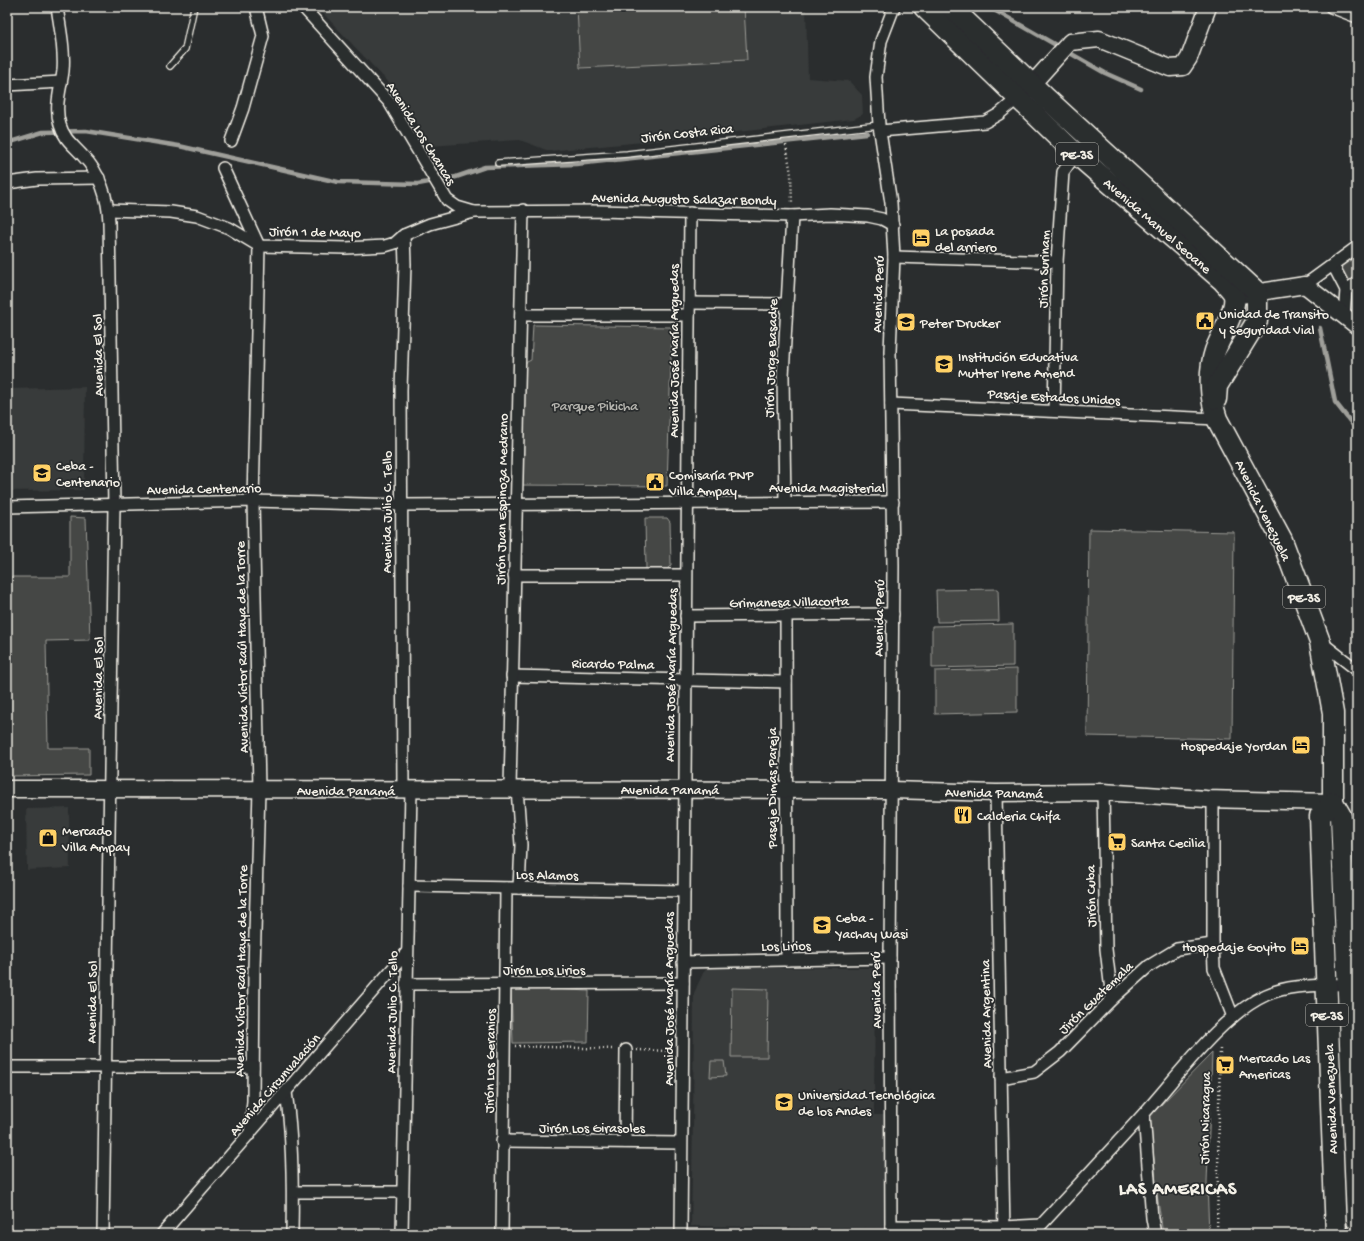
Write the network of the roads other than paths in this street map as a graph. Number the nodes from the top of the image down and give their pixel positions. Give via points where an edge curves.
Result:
1 (57, 7) edge
2 (194, 7) edge
3 (256, 7) edge
4 (303, 7) edge
5 (894, 7) edge
6 (924, 7) edge
7 (951, 7) edge
8 (1208, 7) edge
9 (1331, 7) edge
10 (1357, 17) edge
11 (170, 66) dead end
12 (61, 82) junction
13 (7, 85) edge
14 (1026, 91) junction
15 (879, 128) junction
16 (1090, 138) junction
17 (231, 141) dead end
18 (1075, 153) junction
19 (498, 163) dead end
20 (223, 168) dead end
21 (99, 178) junction
22 (7, 184) edge
23 (109, 210) junction
24 (523, 210) junction
25 (474, 212) junction
26 (690, 213) junction
27 (792, 216) junction
28 (892, 225) junction
29 (404, 235) junction
30 (259, 246) junction
31 (1357, 248) edge
32 (894, 257) junction
33 (1057, 262) junction
34 (1333, 265) junction
35 (1357, 283) edge
36 (1305, 285) junction
37 (1346, 290) junction
38 (1257, 292) junction
39 (1234, 296) junction
40 (689, 303) junction
41 (787, 304) junction
42 (521, 315) junction
43 (689, 315) junction
44 (1344, 316) junction
45 (1357, 326) edge
46 (891, 404) junction
47 (1054, 411) junction
48 (1215, 414) junction
49 (253, 501) junction
50 (687, 502) junction
51 (785, 502) junction
52 (892, 502) junction
53 (515, 504) junction
54 (114, 505) junction
55 (402, 505) junction
56 (7, 507) edge
57 (514, 575) junction
58 (686, 575) junction
59 (892, 614) junction
60 (686, 616) junction
61 (786, 616) junction
62 (1320, 642) junction
63 (1357, 670) edge
64 (512, 676) junction
65 (685, 679) junction
66 (786, 682) junction
67 (110, 788) junction
68 (513, 788) junction
69 (7, 789) edge
70 (259, 789) junction
71 (684, 789) junction
72 (786, 789) junction
73 (407, 790) junction
74 (891, 790) junction
75 (996, 792) junction
76 (1103, 792) junction
77 (1214, 799) junction
78 (1333, 802) junction
79 (409, 886) junction
80 (506, 888) junction
81 (519, 888) junction
82 (684, 891) junction
83 (1212, 944) junction
84 (407, 952) junction
85 (890, 958) junction
86 (787, 960) junction
87 (683, 962) junction
88 (683, 983) junction
89 (406, 984) junction
90 (505, 984) junction
91 (1352, 984) edge
92 (1326, 986) junction
93 (1112, 999) junction
94 (1233, 1017) junction
95 (626, 1050) road end
96 (7, 1067) edge
97 (104, 1067) junction
98 (253, 1067) junction
99 (1001, 1078) junction
100 (286, 1092) junction
101 (1144, 1114) junction
102 (250, 1134) junction
103 (502, 1141) junction
104 (625, 1142) junction
105 (681, 1143) junction
106 (293, 1192) junction
107 (402, 1192) junction
108 (1357, 1220) edge
109 (1042, 1229) edge
110 (891, 1230) edge
111 (1004, 1231) edge
112 (102, 1234) edge
113 (162, 1234) edge
114 (292, 1234) edge
115 (402, 1234) edge
116 (502, 1234) edge
117 (680, 1234) edge
118 (1155, 1234) edge
119 (1336, 1234) edge

1 - 12 street via 63,69
2 - 11 lane via 185,49
3 - 17 street via 263,36
4 - 25 street, Avenida Los Chancas via 389,102 446,200 457,207
5 - 15 street, Avenida Perú via 877,59
6 - 14 highway, Avenida Manuel Seoane / PE-3S
7 - 14 highway, Avenida Manuel Seoane
8 - 14 street via 1189,58 1183,67 1170,68 1099,39 1070,42
9 - 10 street
12 - 13 street
12 - 21 street, Avenida El Sol via 58,102 59,123 64,138 84,156
14 - 15 street, Jirón Costa Rica via 999,114 985,122
14 - 16 highway, Avenida Manuel Seoane
14 - 18 highway, Avenida Manuel Seoane / PE-3S
15 - 19 lane, Jirón Costa Rica via 627,154
15 - 28 street, Avenida Perú
16 - 18 street, Jirón Surinam
16 - 38 highway, Avenida Manuel Seoane
18 - 33 street, Jirón Surinam via 1063,172
18 - 39 highway, Avenida Manuel Seoane / PE-3S via 1223,281
20 - 30 street, Avenida Víctor Raúl Haya de la Torre
21 - 22 street via 37,179
21 - 23 street, Avenida El Sol
23 - 30 street, Jirón 1 de Mayo via 157,211 197,216 229,228
23 - 54 street, Avenida El Sol
24 - 25 street, Avenida Augusto Salazar Bondy
24 - 26 street, Avenida Augusto Salazar Bondy
24 - 42 street, Jirón Juan Espinoza Medrano
25 - 29 street, Jirón 1 de Mayo via 430,224
26 - 27 street, Avenida Augusto Salazar Bondy
26 - 40 street, Avenida José María Arguedas
27 - 28 street, Avenida Augusto Salazar Bondy via 849,214 882,219
27 - 41 street, Jirón Jorge Basadre
28 - 32 street, Avenida Perú
29 - 30 street, Jirón 1 de Mayo via 395,243 385,246
29 - 55 street, Avenida Julio C. Tello
30 - 49 street, Avenida Víctor Raúl Haya de la Torre
31 - 34 street
32 - 33 street
32 - 46 street, Avenida Perú via 890,351
33 - 47 street, Jirón Surinam
34 - 36 street
34 - 37 street
35 - 37 street
36 - 38 street
36 - 44 street
37 - 44 street
38 - 39 street
38 - 48 highway via 1257,321 1218,386
39 - 48 highway, Avenida Venezuela / PE-3S via 1233,308 1215,352 1211,376
40 - 41 street
40 - 43 street, Avenida José María Arguedas
41 - 51 street, Jirón Jorge Basadre via 783,376
42 - 43 street
42 - 53 street, Jirón Juan Espinoza Medrano
43 - 50 street, Avenida José María Arguedas
44 - 45 street
46 - 47 street, Pasaje Estados Unidos
46 - 52 street, Avenida Perú
47 - 48 street, Pasaje Estados Unidos
48 - 62 highway, Avenida Venezuela / PE-3S via 1282,540
49 - 54 street, Avenida Centenario
49 - 55 street, Avenida Centenario
49 - 70 street, Avenida Víctor Raúl Haya de la Torre
50 - 51 street, Avenida Magisterial
50 - 53 street, Avenida Magisterial
50 - 58 street, Avenida José María Arguedas
51 - 52 street, Avenida Magisterial
52 - 59 street, Avenida Perú
53 - 55 street, Avenida Magisterial
53 - 57 street, Jirón Juan Espinoza Medrano
54 - 56 street, Avenida Centenario
54 - 67 street, Avenida El Sol
55 - 73 street, Avenida Julio C. Tello
57 - 58 street
57 - 64 street, Jirón Juan Espinoza Medrano
58 - 60 street, Avenida José María Arguedas
59 - 61 street, Grimanesa Villacorta
59 - 74 street, Avenida Perú
60 - 61 street, Grimanesa Villacorta
60 - 65 street, Avenida José María Arguedas
61 - 66 street, Pasaje Dimas Pareja
62 - 63 street
62 - 78 highway, Avenida Venezuela / PE-3S via 1333,712
64 - 65 street, Ricardo Palma
64 - 68 street, Jirón Juan Espinoza Medrano
65 - 66 street, Ricardo Palma
65 - 71 street, Avenida José María Arguedas
66 - 72 street, Pasaje Dimas Pareja
67 - 69 street, Avenida Panamá
67 - 70 street, Avenida Panamá
67 - 97 street, Avenida El Sol
68 - 71 street, Avenida Panamá
68 - 73 street, Avenida Panamá
68 - 81 street via 521,845
70 - 73 street, Avenida Panamá
70 - 98 street, Avenida Víctor Raúl Haya de la Torre
71 - 72 street, Avenida Panamá
71 - 82 street, Avenida José María Arguedas
72 - 74 street, Avenida Panamá
72 - 86 street, Pasaje Dimas Pareja
73 - 79 street, Avenida Julio C. Tello
74 - 75 street, Avenida Panamá
74 - 85 street, Avenida Perú
75 - 76 street, Avenida Panamá
75 - 99 street, Avenida Argentina
76 - 77 street, Avenida Panamá
76 - 93 street, Jirón Cuba via 1106,949
77 - 78 street, Avenida Panamá
77 - 83 street
78 - 91 highway, Avenida Venezuela / PE-3S via 1341,816
78 - 92 highway, Avenida Venezuela / PE-3S via 1320,816
79 - 80 street, Los Alamos
79 - 84 street, Avenida Julio C. Tello
80 - 81 street, Los Alamos
80 - 90 street, Jirón Los Geranios
81 - 82 street, Los Alamos
82 - 87 street, Avenida José María Arguedas
83 - 93 street, Jirón Guatemala via 1177,949 1149,966
83 - 94 street via 1214,968
84 - 89 street, Avenida Julio C. Tello
84 - 100 street, Avenida Circunvalación
85 - 86 street, Los Lirios
85 - 110 street, Avenida Perú
86 - 87 street, Los Lirios
87 - 88 street, Avenida José María Arguedas
88 - 90 street, Jirón Los Lirios
88 - 105 street, Avenida José María Arguedas
89 - 90 street, Jirón Los Lirios
89 - 107 street, Avenida Julio C. Tello
90 - 103 street, Jirón Los Geranios
91 - 92 street
91 - 108 highway, Avenida Venezuela / PE-3S
92 - 94 street via 1288,989 1267,994
92 - 119 highway, Avenida Venezuela / PE-3S
93 - 99 street, Jirón Guatemala via 1060,1052 1034,1072
94 - 101 street via 1220,1027
95 - 104 street
96 - 97 street
97 - 98 street
97 - 112 street, Avenida El Sol
98 - 102 street, Avenida Víctor Raúl Haya de la Torre
99 - 111 street, Avenida Argentina
100 - 102 street, Avenida Circunvalación
100 - 106 street
101 - 109 street
101 - 118 street
102 - 113 street, Avenida Circunvalación
103 - 104 street, Jirón Los Girasoles
103 - 116 street, Jirón Los Geranios
104 - 105 street, Jirón Los Girasoles
105 - 117 street, Avenida José María Arguedas
106 - 107 street
106 - 114 street
107 - 115 street, Avenida Julio C. Tello
109 - 111 street
110 - 111 street

